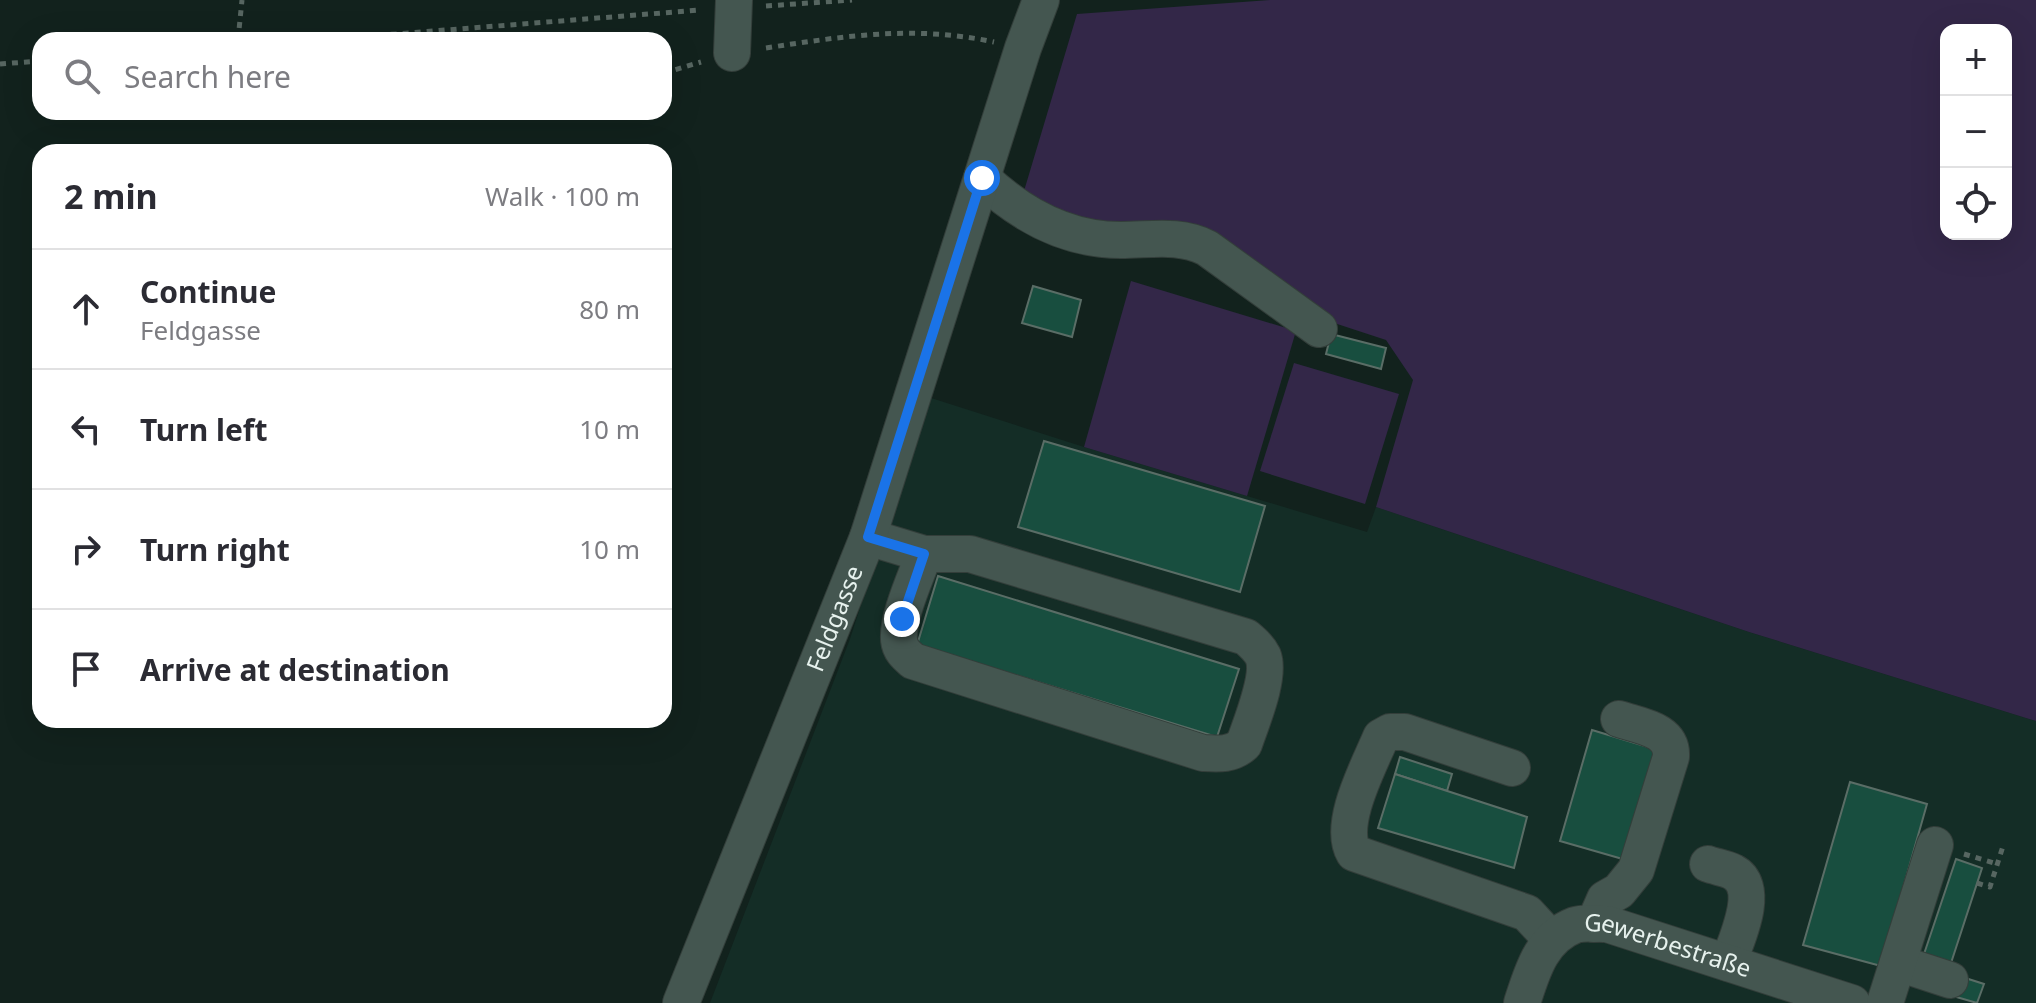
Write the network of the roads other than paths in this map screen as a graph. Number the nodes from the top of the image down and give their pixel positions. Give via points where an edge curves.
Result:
1 (1041, 0) edge
2 (733, 4) edge
3 (732, 53) road end
4 (982, 178) junction
5 (1319, 329) dead end
6 (868, 537) junction
7 (924, 554) junction
8 (1619, 719) dead end
9 (1512, 768) dead end
10 (1935, 845) dead end
11 (1708, 864) dead end
12 (1594, 924) junction
13 (1551, 939) junction
14 (1728, 963) junction
15 (1898, 963) junction
16 (1950, 980) dead end
17 (681, 1003) edge
18 (1522, 1003) edge
19 (1852, 1003) edge
20 (1885, 1003) edge

1 - 4 street, Feldgasse
2 - 3 street
4 - 5 street via 1028,215 1051,226 1096,238 1194,241
4 - 6 street, Feldgasse
6 - 7 street
6 - 17 street, Feldgasse
7 - 7 street via 970,554 1246,637 1265,659 1265,677 1244,744 1236,751 1203,753 913,661 902,652 899,639
8 - 12 street via 1663,734 1672,747 1671,757 1636,870 1605,899
9 - 13 street via 1405,732 1390,732 1381,737 1350,815 1350,846 1354,853 1527,913
10 - 15 street
11 - 14 street via 1736,873 1748,899
12 - 13 street, Gewerbestraße via 1577,924
12 - 14 street, Gewerbestraße
13 - 18 street, Gewerbestraße via 1534,966
14 - 19 street, Gewerbestraße
15 - 16 street
15 - 20 street

